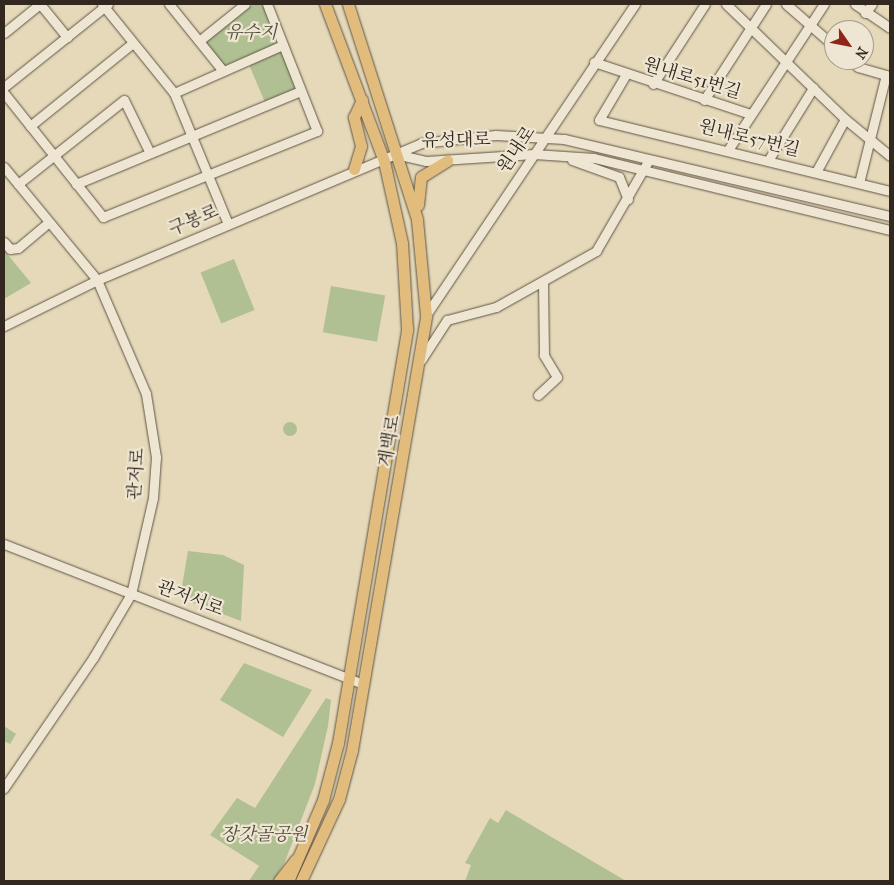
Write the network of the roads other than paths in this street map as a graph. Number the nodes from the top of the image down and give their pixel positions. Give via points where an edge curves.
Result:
1 (40, 4) edge
2 (245, 4) edge
3 (267, 4) edge
4 (326, 4) edge
5 (348, 4) edge
6 (635, 4) edge
7 (705, 4) edge
8 (726, 4) edge
9 (766, 4) edge
10 (786, 4) edge
11 (824, 4) edge
12 (856, 4) edge
13 (872, 4) edge
14 (105, 5) edge
15 (175, 6) edge
16 (865, 13) junction
17 (810, 24) junction
18 (751, 28) junction
19 (890, 28) edge
20 (4, 33) edge
21 (67, 37) junction
22 (824, 37) edge
23 (199, 41) junction
24 (133, 42) junction
25 (283, 45) junction
26 (786, 60) junction
27 (594, 62) junction
28 (868, 70) edge
29 (223, 71) junction
30 (625, 76) junction
31 (888, 76) edge
32 (653, 84) junction
33 (4, 87) edge
34 (813, 88) junction
35 (301, 91) junction
36 (4, 93) edge
37 (174, 93) junction
38 (362, 100) junction
39 (704, 100) junction
40 (750, 114) junction
41 (845, 119) junction
42 (600, 120) joint
43 (30, 126) junction
44 (191, 136) junction
45 (546, 137) junction
46 (870, 141) junction
47 (728, 150) junction
48 (150, 153) junction
49 (534, 154) junction
50 (400, 155) junction
51 (555, 155) junction
52 (54, 156) junction
53 (648, 156) junction
54 (890, 156) edge
55 (768, 159) junction
56 (384, 160) junction
57 (447, 161) junction
58 (4, 167) edge
59 (645, 167) junction
60 (354, 169) junction
61 (816, 172) junction
62 (207, 176) junction
63 (18, 184) junction
64 (76, 184) junction
65 (859, 184) junction
66 (890, 191) edge
67 (628, 199) junction
68 (890, 216) edge
69 (417, 219) junction
70 (49, 222) junction
71 (228, 224) junction
72 (890, 230) edge
73 (4, 242) edge
74 (97, 280) junction
75 (543, 282) junction
76 (426, 315) junction
77 (4, 326) edge
78 (422, 360) junction
79 (538, 396) dead end
80 (4, 544) edge
81 (130, 594) junction
82 (349, 678) junction
83 (364, 684) junction
84 (4, 788) edge
85 (320, 846) junction
86 (303, 850) junction
87 (279, 881) edge
88 (288, 881) edge
89 (301, 881) edge
90 (309, 881) edge

1 - 20 street
1 - 21 street
2 - 23 street
3 - 25 street
4 - 38 main road, 계백로
5 - 50 main road, 계백로
6 - 27 street, 원내로
7 - 32 street
8 - 18 street
9 - 18 street
10 - 17 street
11 - 17 street
12 - 16 street
13 - 16 street
14 - 21 street
14 - 24 street
15 - 23 street
16 - 19 street
17 - 22 street
17 - 26 street
18 - 26 street
18 - 39 street
21 - 33 street
23 - 29 street
24 - 37 street
24 - 43 street
25 - 29 street
25 - 35 street
26 - 34 street
26 - 40 street
27 - 30 street, 원내로51번길
27 - 45 street, 원내로
28 - 31 street
29 - 37 street
30 - 32 street, 원내로51번길
30 - 42 street, 원내로51번길
31 - 46 street
32 - 39 street, 원내로51번길
34 - 41 street
34 - 55 street
35 - 44 street
35 - 62 street via 317,131
36 - 43 street
37 - 44 street
38 - 56 main road, 계백로
38 - 60 main road via 354,118 361,146
39 - 40 street, 원내로51번길
40 - 47 street
41 - 46 street
41 - 61 street
42 - 47 street, 원내로57번길
43 - 52 street
44 - 48 street
44 - 62 street
45 - 49 street, 원내로
45 - 50 street, 유성대로 via 496,135 420,143
45 - 53 street, 유성대로
46 - 54 street
46 - 65 street
47 - 55 street, 원내로57번길
48 - 52 street via 124,100
48 - 64 street
49 - 51 street, 유성대로
49 - 57 street, 유성대로
49 - 76 street, 원내로
50 - 56 street, 구봉로
50 - 57 street, 유성대로
50 - 69 main road, 계백로
51 - 59 street, 유성대로
51 - 67 street via 619,177
52 - 63 street
52 - 64 street
53 - 59 street
53 - 68 street, 유성대로
55 - 61 street, 원내로57번길
56 - 60 street, 구봉로
56 - 82 main road, 계백로 via 402,243 407,329
57 - 69 main road via 421,177
58 - 63 street, 관저로
59 - 67 street
59 - 72 street, 유성대로
60 - 71 street, 구봉로
61 - 65 street, 원내로57번길
62 - 64 street via 103,217
62 - 71 street
63 - 70 street, 관저로
65 - 66 street, 원내로57번길
67 - 75 street via 596,251
69 - 76 main road, 계백로
70 - 73 street via 18,248 10,249
70 - 74 street, 관저로
71 - 74 street, 구봉로
74 - 77 street, 구봉로
74 - 81 street, 관저로 via 146,394 155,431 153,498
75 - 78 street via 496,307 447,320
75 - 79 street via 544,354 557,377
76 - 78 main road, 계백로
78 - 83 main road, 계백로
80 - 81 street, 관저서로
81 - 82 street, 관저서로
81 - 84 street, 관저로 via 93,658
82 - 83 street, 관저서로
82 - 86 main road, 계백로 via 325,791
83 - 85 main road, 계백로 via 339,799
85 - 89 main road, 계백로
85 - 90 main road
86 - 87 main road
86 - 88 main road, 계백로

